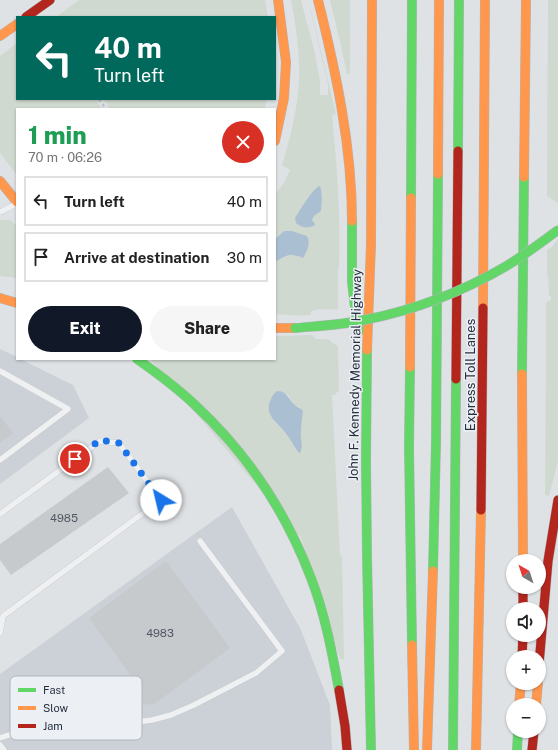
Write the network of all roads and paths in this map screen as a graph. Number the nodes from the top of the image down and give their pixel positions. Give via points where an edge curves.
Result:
1 (50, 0) edge
2 (278, 0) edge
3 (318, 0) edge
4 (372, 0) edge
5 (412, 0) edge
6 (439, 0) edge
7 (459, 0) edge
8 (485, 0) edge
9 (526, 0) edge
10 (27, 16) edge
11 (16, 25) edge
12 (0, 36) edge
13 (276, 136) edge
14 (0, 181) edge
15 (10, 207) edge
16 (558, 230) edge
17 (0, 298) edge
18 (16, 303) edge
19 (276, 328) edge
20 (138, 360) edge
21 (366, 364) junction
22 (0, 371) edge
23 (0, 460) edge
24 (558, 500) edge
25 (0, 514) edge
26 (200, 541) dead end
27 (523, 554) edge
28 (1, 614) edge
29 (0, 632) edge
30 (540, 650) edge
31 (142, 721) edge
32 (10, 735) edge
33 (0, 738) edge
34 (518, 738) edge
35 (533, 738) edge
36 (0, 745) edge
37 (4, 750) edge
38 (347, 750) edge
39 (371, 750) edge
40 (414, 750) edge
41 (427, 750) edge
42 (453, 750) edge
43 (476, 750) edge
44 (517, 750) edge
45 (532, 750) edge

1 - 10 highway
2 - 13 highway via 286,62 284,98
3 - 21 highway via 331,52 345,129 352,209 352,282
4 - 21 highway, John F. Kennedy Memorial Highway via 371,244
5 - 40 highway via 409,447
6 - 41 highway via 436,450
7 - 42 highway
8 - 43 highway, Express Toll Lanes via 481,555
9 - 27 highway
11 - 12 highway
14 - 15 highway via 9,193
16 - 19 highway, bridge via 505,266 437,299 365,320 334,325
17 - 18 highway
20 - 38 highway via 176,388 225,434 258,477 282,516 304,560 318,600 339,690
21 - 39 highway, John F. Kennedy Memorial Highway
22 - 23 lane via 68,409
24 - 30 highway via 548,561
25 - 28 lane via 100,440 119,443 161,500
26 - 31 lane via 282,652 256,673 194,705 171,715
28 - 29 lane
32 - 33 lane
34 - 44 highway
35 - 45 highway
36 - 37 lane

